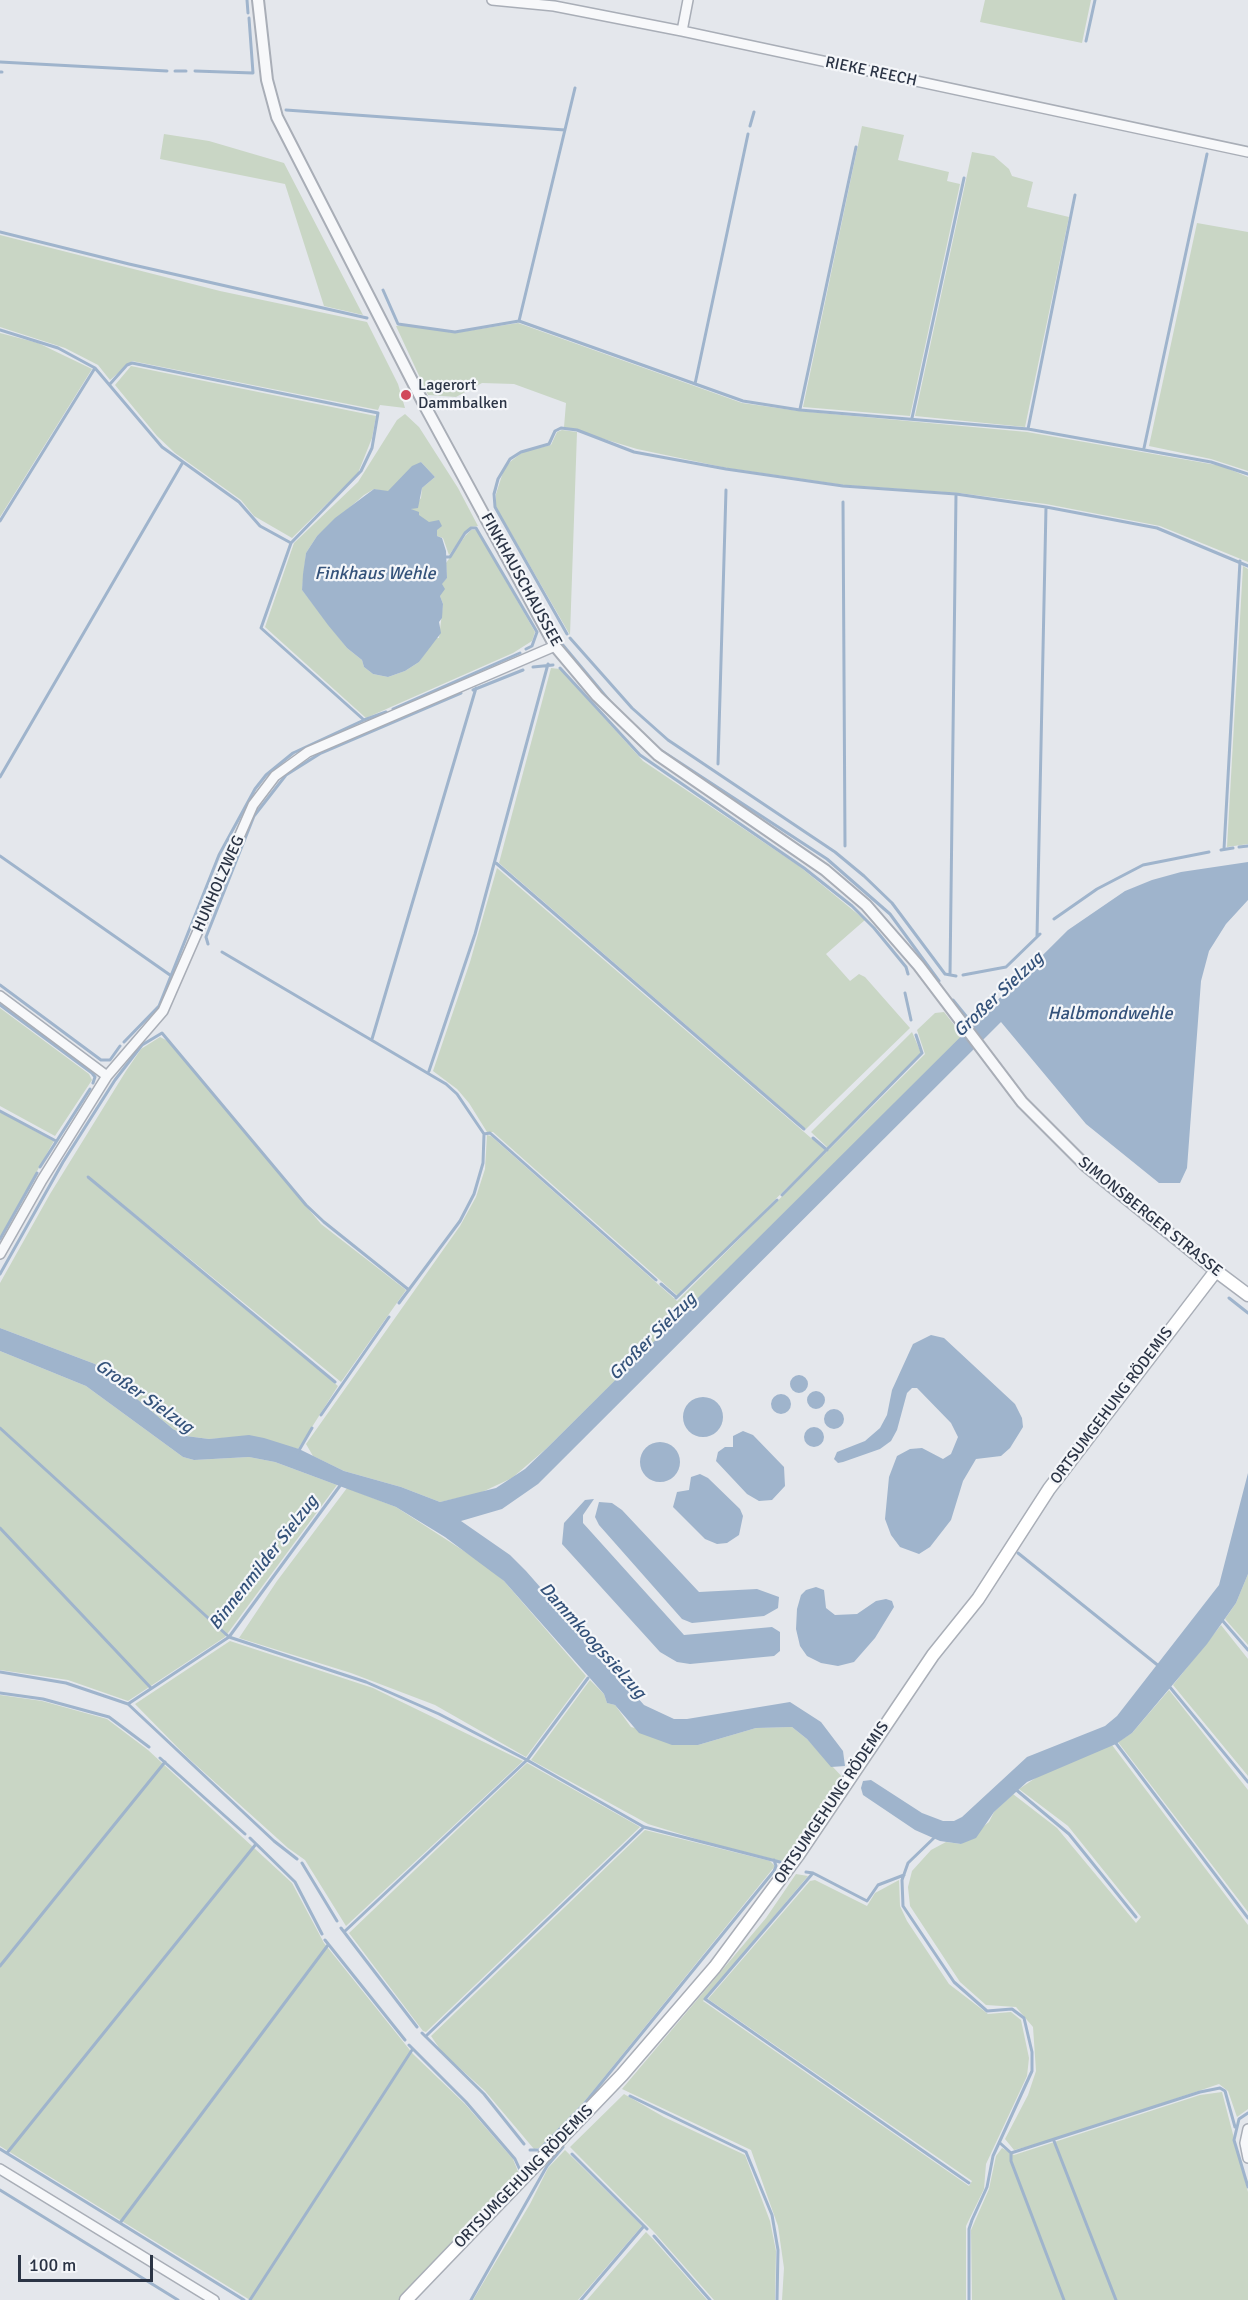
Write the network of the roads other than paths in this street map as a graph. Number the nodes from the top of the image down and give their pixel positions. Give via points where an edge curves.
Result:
1 (258, 0) edge
2 (492, 0) edge
3 (688, 0) edge
4 (682, 31) junction
5 (1248, 152) edge
6 (555, 646) junction
7 (0, 996) edge
8 (985, 1054) joint
9 (107, 1076) junction
10 (0, 1254) edge
11 (1216, 1271) junction
12 (1248, 1294) edge
13 (1248, 2129) edge
14 (1248, 2158) edge
15 (0, 2169) edge
16 (214, 2300) edge
17 (406, 2300) edge

1 - 6 street, FINKHAUSCHAUSSEE via 267,80 277,117 426,408
2 - 4 street, RIEKE REECH via 554,6
3 - 4 street
4 - 5 street, RIEKE REECH
6 - 8 street, FINKHAUSCHAUSSEE via 597,696 658,755 825,870 866,905 919,966
6 - 9 street, HUNHOLZWEG via 308,752 275,776 253,805 163,1011
7 - 9 street
8 - 11 street, SIMONSBERGER STRASSE via 1022,1102 1086,1166
9 - 10 street, HUNHOLZWEG
11 - 12 main road, SIMONSBERGER STRASSE
11 - 17 main road, ORTSUMGEHUNG RÖDEMIS via 1049,1489 978,1599 933,1655 798,1856 715,1966 622,2074
13 - 14 street
15 - 16 street

